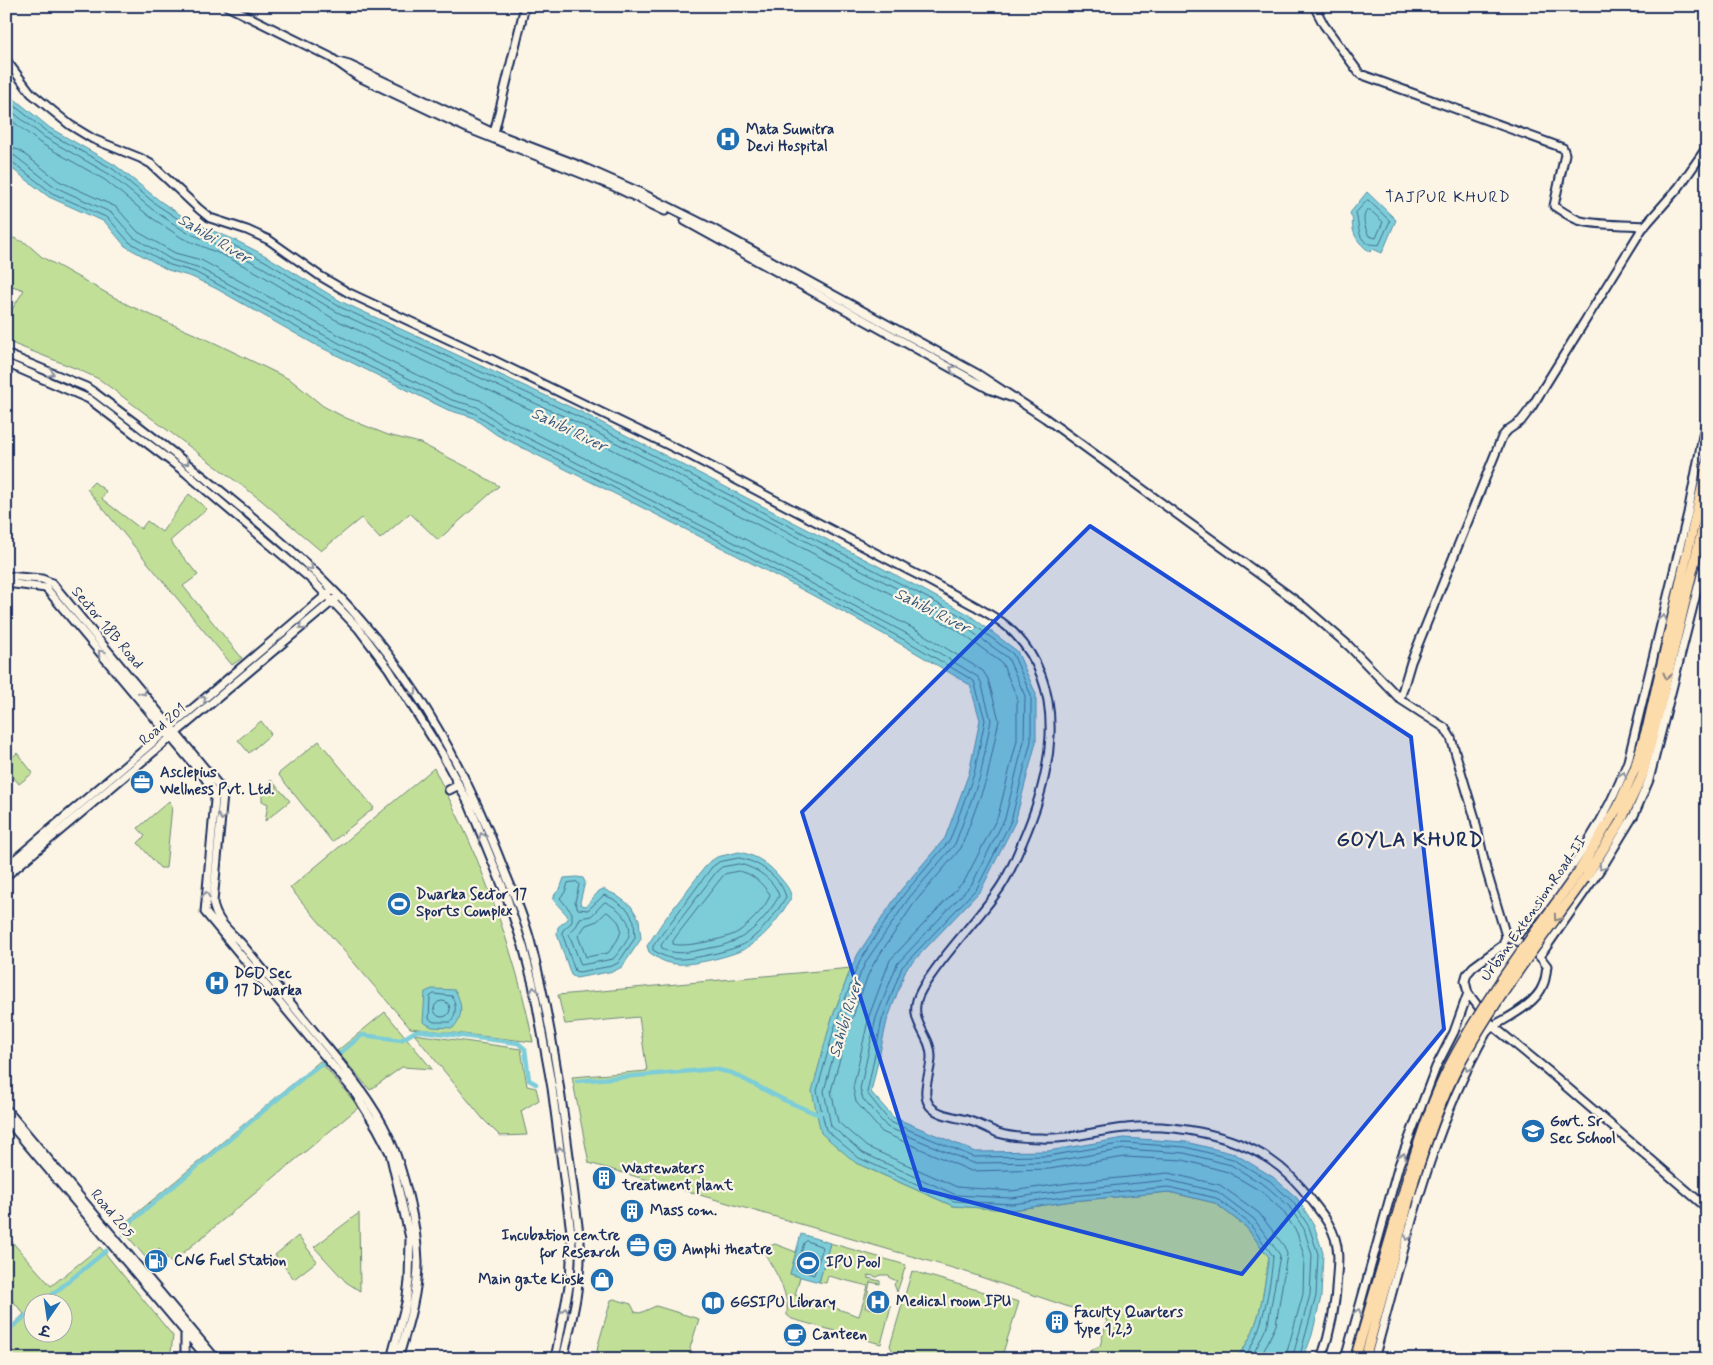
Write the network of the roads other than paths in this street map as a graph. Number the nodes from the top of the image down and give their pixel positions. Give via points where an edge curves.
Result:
1 (227, 6) edge
2 (525, 6) edge
3 (1314, 6) edge
4 (6, 60) edge
5 (338, 62) junction
6 (494, 133) junction
7 (1707, 147) edge
8 (1644, 226) junction
9 (6, 354) edge
10 (6, 363) edge
11 (1012, 397) junction
12 (1707, 415) edge
13 (1707, 442) edge
14 (1707, 453) edge
15 (1707, 466) edge
16 (1707, 510) edge
17 (1707, 551) edge
18 (6, 576) edge
19 (6, 583) edge
20 (333, 590) junction
21 (327, 595) junction
22 (339, 596) junction
23 (332, 601) junction
24 (1400, 699) junction
25 (171, 731) junction
26 (458, 785) junction
27 (449, 790) dead end
28 (1615, 822) junction
29 (6, 867) edge
30 (6, 876) edge
31 (1509, 939) junction
32 (1540, 956) junction
33 (1468, 993) junction
34 (1493, 1026) junction
35 (336, 1064) junction
36 (6, 1109) edge
37 (6, 1119) edge
38 (1390, 1198) junction
39 (1407, 1203) junction
40 (1707, 1208) edge
41 (185, 1334) junction
42 (204, 1355) edge
43 (185, 1359) edge
44 (216, 1359) edge
45 (391, 1359) edge
46 (398, 1359) edge
47 (555, 1359) edge
48 (564, 1359) edge
49 (1321, 1359) edge
50 (1345, 1359) edge
51 (1355, 1359) edge
52 (1365, 1359) edge
53 (1374, 1359) edge

1 - 5 street
2 - 6 street
3 - 8 street via 1360,74 1563,148 1565,154 1554,206 1582,221
4 - 49 street via 31,93 70,125 93,139 151,164 210,218 269,240 326,280 366,301 689,455 941,586 1014,632 1037,666 1047,694 1051,733 1046,764 1036,808 1006,879 920,992 915,1014 931,1053 926,1094 928,1103 936,1111 1009,1135 1053,1138 1124,1128 1170,1127 1222,1138 1268,1158 1304,1191 1330,1225 1336,1242 1338,1257 1333,1318
5 - 6 street
11 -> 5 street via 989,389 658,207 469,129 357,76
6 - 11 street via 578,165 715,230 972,371
7 - 8 street via 1679,187
8 - 24 street via 1531,408 1502,437 1411,662
9 -> 20 street via 95,393 198,472
10 - 21 street via 80,394 97,405 185,472
11 - 24 street via 1303,606 1349,646
31 -> 12 street via 1553,892 1580,854 1618,787 1630,753 1686,522
13 - 14 highway
15 - 28 highway, Urban Extension Road-II via 1648,725
16 -> 28 highway, Urban Extension Road-II via 1642,776
17 -> 32 street via 1646,788 1606,861
18 -> 25 street, Sector 18B Road via 52,582
25 -> 19 street, Sector 18B Road via 46,588
20 - 21 street, Road 201
20 - 22 street
21 - 23 street
25 -> 21 street, Road 201
22 - 23 street, Road 201
22 -> 48 street via 385,649 449,747 477,802 532,946 560,1088 580,1241 576,1301
23 -> 25 street, Road 201
23 - 26 street via 358,628 389,669
24 - 31 street via 1445,728 1450,735 1475,818 1486,869
25 - 29 street, Road 201
25 - 30 street, Road 201
25 - 35 street via 220,787 223,795 213,902 215,912
26 - 27 street
47 -> 26 street via 569,1290 572,1240 552,1088 523,946 487,847
28 - 39 highway, Urban Extension Road-II, bridge via 1468,1048 1411,1178
31 - 32 street via 1529,946
31 - 33 street via 1467,974
32 - 34 street via 1546,966 1544,985 1513,1015
33 - 34 street
38 -> 33 street via 1436,1067 1454,1032
34 -> 39 street via 1466,1071
34 - 40 street
35 - 45 street via 390,1153 410,1238 406,1303
35 - 46 street via 371,1106 388,1135 399,1162 414,1230 418,1262 416,1283 412,1311
36 - 42 street, Road 205
37 - 41 street, Road 205
38 - 39 street
50 -> 38 street
39 - 51 highway, Urban Extension Road-II
39 - 52 highway, Urban Extension Road-II
39 -> 53 street
41 - 42 street, Road 205
41 - 43 street
42 - 44 street, Road 205

